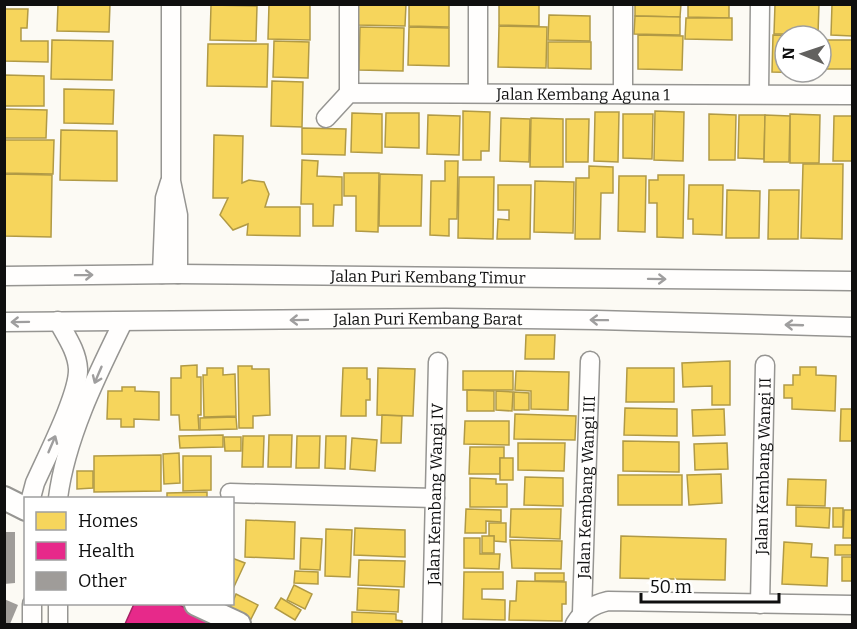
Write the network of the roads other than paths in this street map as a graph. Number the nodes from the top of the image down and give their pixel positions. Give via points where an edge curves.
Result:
1 (171, 4) edge
2 (349, 4) edge
3 (478, 4) edge
4 (623, 4) edge
5 (760, 4) edge
6 (349, 93) junction
7 (478, 93) junction
8 (623, 94) junction
9 (759, 94) junction
10 (852, 95) edge
11 (326, 118) dead end
12 (170, 274) junction
13 (4, 276) edge
14 (852, 281) edge
15 (58, 321) junction
16 (4, 322) edge
17 (123, 322) junction
18 (852, 327) edge
19 (590, 361) dead end
20 (438, 362) dead end
21 (765, 365) dead end
22 (230, 493) dead end
23 (31, 497) edge
24 (58, 497) edge
25 (4, 498) edge
26 (435, 498) junction
27 (24, 508) edge
28 (760, 604) junction
29 (32, 605) edge
30 (58, 605) edge
31 (200, 605) edge
32 (852, 605) edge
33 (578, 619) edge
34 (32, 624) edge
35 (58, 624) edge
36 (239, 624) edge
37 (432, 624) edge

1 - 12 street via 171,181 165,198
2 - 6 street
3 - 7 street
4 - 8 street
5 - 9 street
6 - 7 street, Jalan Kembang Aguna 1
6 - 11 street
7 - 8 street, Jalan Kembang Aguna 1
8 - 9 street, Jalan Kembang Aguna 1
9 - 10 street, Jalan Kembang Aguna 1
13 -> 12 street, Jalan Puri Kembang Timur
12 -> 14 street, Jalan Puri Kembang Timur
15 -> 16 street, Jalan Puri Kembang Barat
15 - 17 street, Jalan Puri Kembang Barat
23 -> 15 street via 76,387 78,369 74,352
18 -> 17 street, Jalan Puri Kembang Barat via 445,318
17 -> 24 street via 72,437
19 - 33 street, Jalan Kembang Wangi III
20 - 26 street, Jalan Kembang Wangi IV
21 - 28 street, Jalan Kembang Wangi II
22 - 26 street
25 - 27 street
26 - 37 street, Jalan Kembang Wangi IV
28 - 32 street
28 - 33 street via 608,601 594,605
29 - 34 street
30 - 35 street
31 - 36 street

